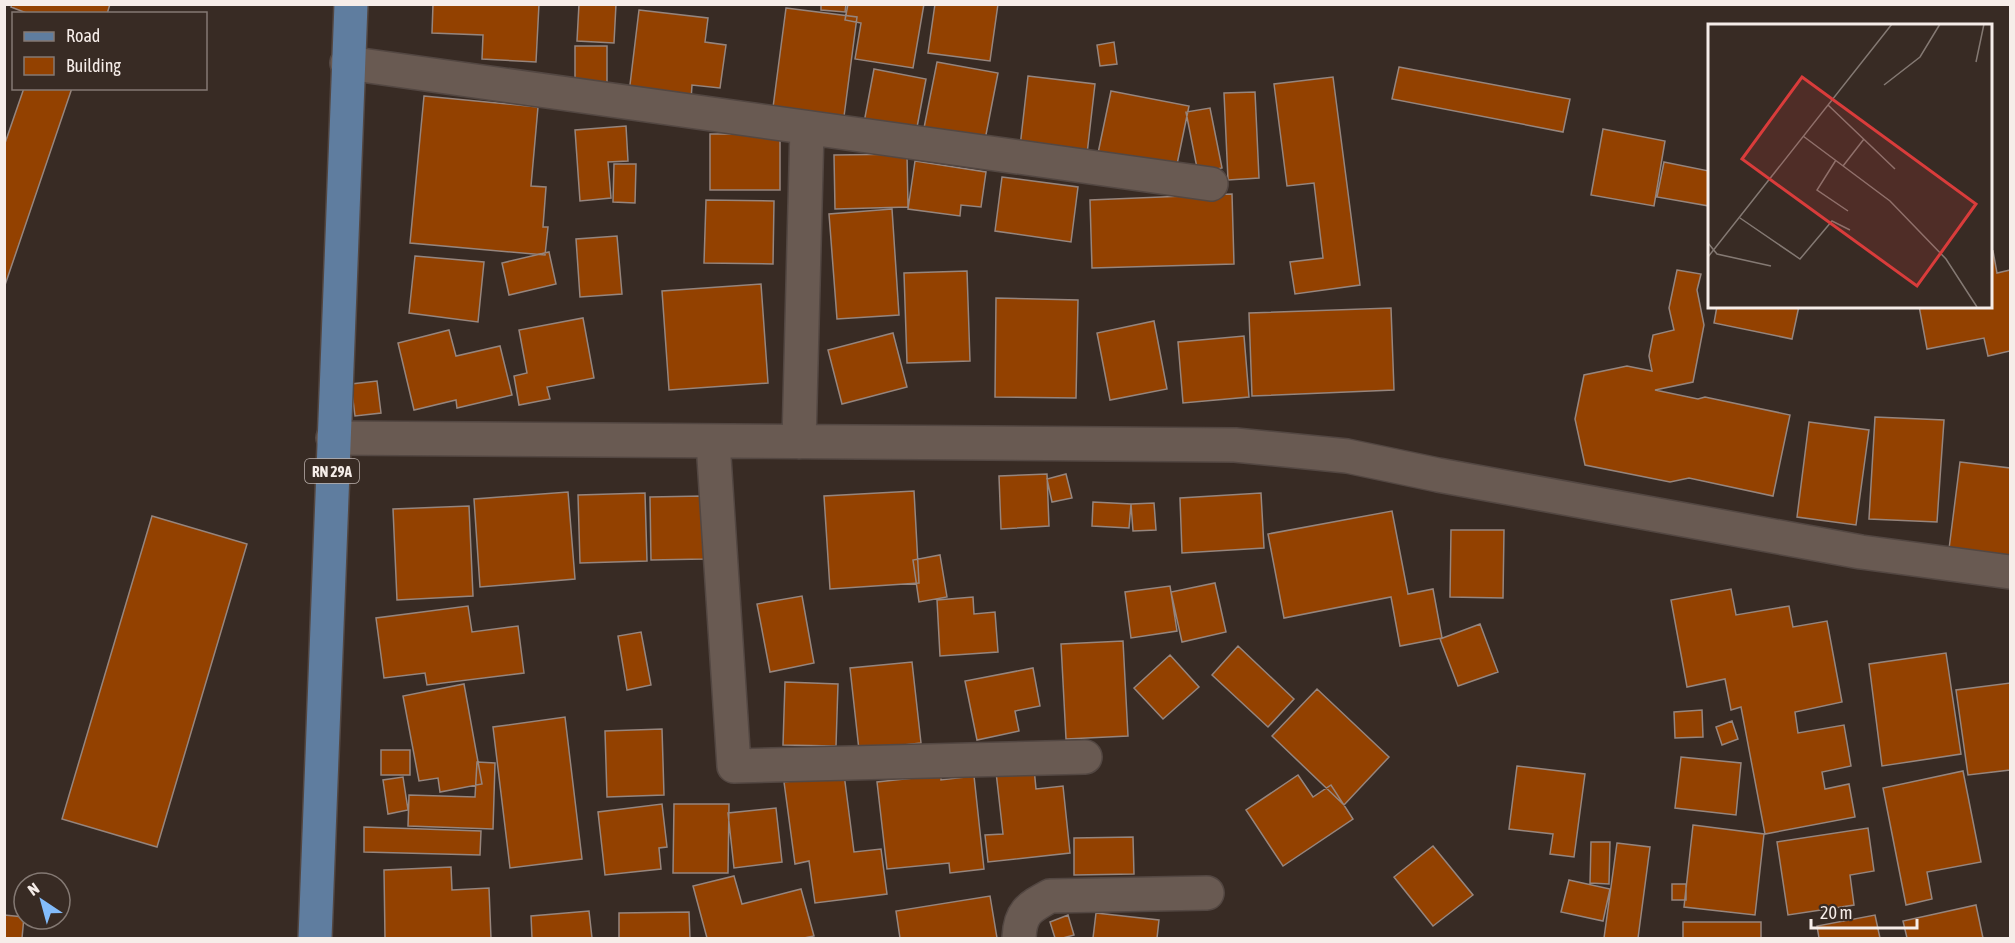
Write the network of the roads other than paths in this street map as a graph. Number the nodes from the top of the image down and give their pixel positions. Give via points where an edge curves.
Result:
1 (351, 4) edge
2 (347, 63) junction
3 (807, 128) junction
4 (1211, 184) dead end
5 (333, 438) junction
6 (713, 442) junction
7 (799, 442) junction
8 (2010, 572) edge
9 (1085, 757) dead end
10 (1207, 893) dead end
11 (315, 939) edge
12 (1019, 939) edge

1 - 2 main road, RN 29A
2 - 3 street
2 - 5 main road, RN 29A
3 - 4 street
3 - 7 street
5 - 6 street
5 - 11 main road, RN 29A
6 - 7 street
6 - 9 street via 734,766
7 - 8 street via 1235,445 1347,456 1850,550
10 - 12 street via 1050,896 1034,905 1020,921

